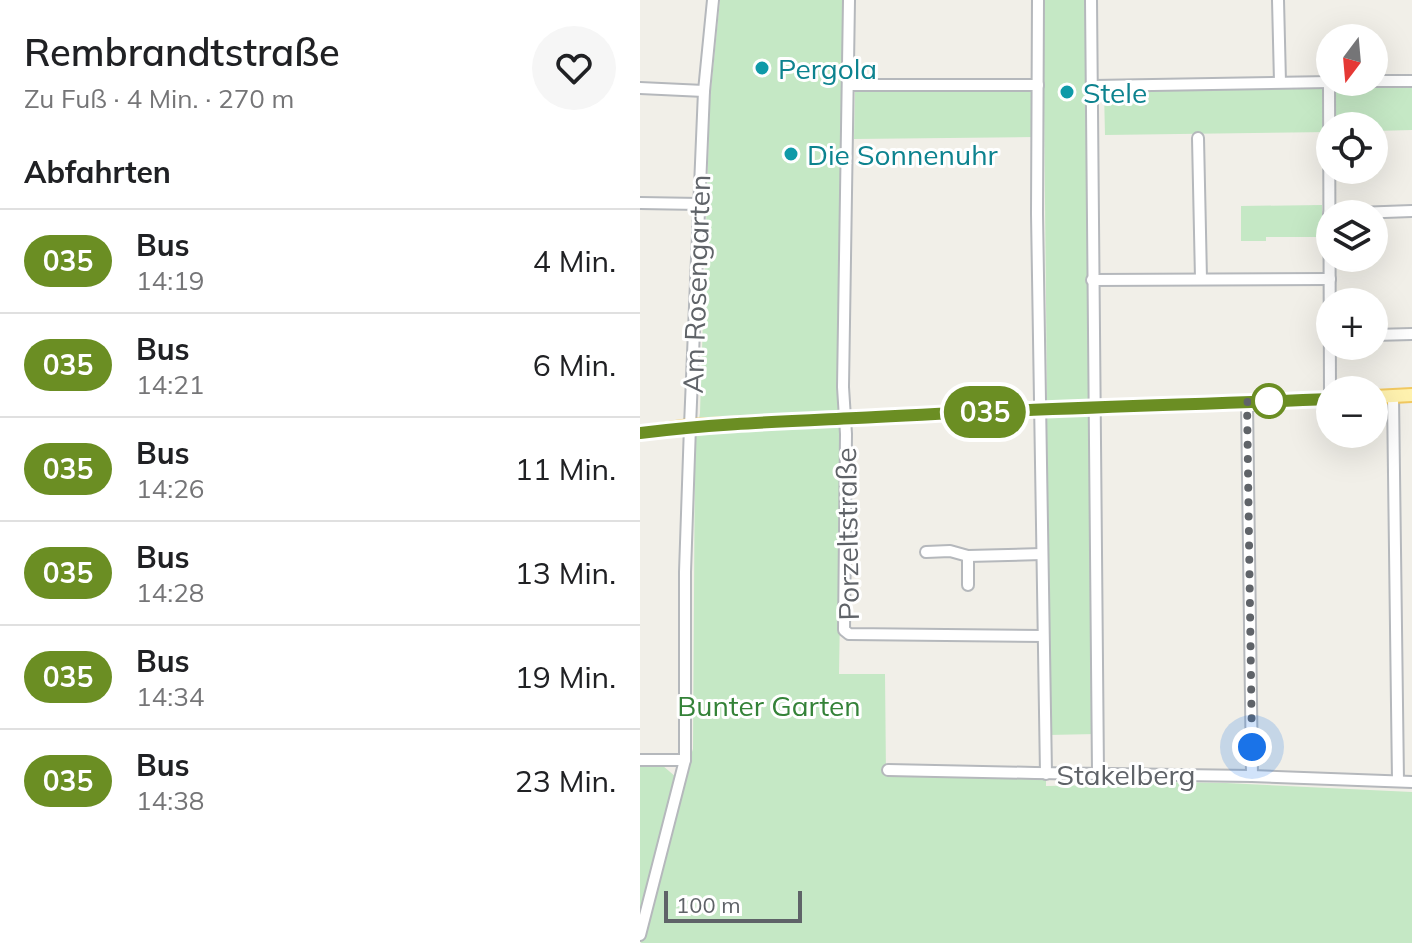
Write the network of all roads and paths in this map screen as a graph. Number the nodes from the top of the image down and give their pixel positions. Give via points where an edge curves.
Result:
1 (713, 0) edge
2 (849, 0) edge
3 (1038, 0) edge
4 (1091, 0) edge
5 (1278, 0) edge
6 (1388, 81) edge
7 (1412, 81) edge
8 (1280, 82) junction
9 (1316, 82) edge
10 (848, 85) junction
11 (1038, 85) junction
12 (1093, 86) junction
13 (640, 88) edge
14 (704, 91) junction
15 (1329, 96) edge
16 (1198, 138) dead end
17 (1329, 200) edge
18 (640, 203) edge
19 (700, 204) junction
20 (1412, 211) edge
21 (1388, 212) edge
22 (1330, 272) edge
23 (1201, 279) junction
24 (1330, 279) junction
25 (1092, 280) junction
26 (1412, 334) edge
27 (1388, 335) edge
28 (1330, 376) edge
29 (1412, 395) edge
30 (1388, 396) edge
31 (1393, 396) junction
32 (1316, 399) edge
33 (1247, 402) junction
34 (1094, 408) junction
35 (1039, 409) junction
36 (845, 419) junction
37 (690, 426) junction
38 (640, 433) edge
39 (926, 552) dead end
40 (1042, 554) junction
41 (968, 556) junction
42 (968, 585) dead end
43 (1043, 636) junction
44 (640, 760) edge
45 (685, 760) junction
46 (888, 770) dead end
47 (1098, 773) junction
48 (1046, 774) junction
49 (1252, 776) junction
50 (1398, 781) junction
51 (1412, 782) edge
52 (640, 935) edge

1 - 14 street, Am Rosengarten
2 - 10 street, Porzeltstraße
3 - 11 street
4 - 12 street
5 - 8 street
6 - 7 street
8 - 9 street
8 - 12 street
10 - 11 street
10 - 36 street, Porzeltstraße
11 - 35 street
12 - 25 street
13 - 14 street
14 - 19 street, Am Rosengarten
15 - 17 street
16 - 23 street
18 - 19 street
19 - 37 street, Am Rosengarten
20 - 21 street
22 - 24 street
23 - 24 street
23 - 25 street
24 - 28 street
25 - 34 street
26 - 27 street
29 - 31 main road
30 - 31 main road
31 - 50 street
32 - 33 main road
33 - 34 main road
33 - 49 street
34 - 35 main road
34 - 47 street
35 - 36 main road
35 - 40 street
36 - 37 main road
36 - 43 street, Porzeltstraße via 844,630
37 - 38 main road
37 - 45 street, Am Rosengarten
39 - 41 street
40 - 41 street
40 - 43 street
41 - 42 street
43 - 48 street
44 - 45 street
45 - 52 street, Am Rosengarten
46 - 48 street, Stakelberg
47 - 48 street, Stakelberg
47 - 49 street, Stakelberg
49 - 50 street, Stakelberg
50 - 51 street, Stakelberg

